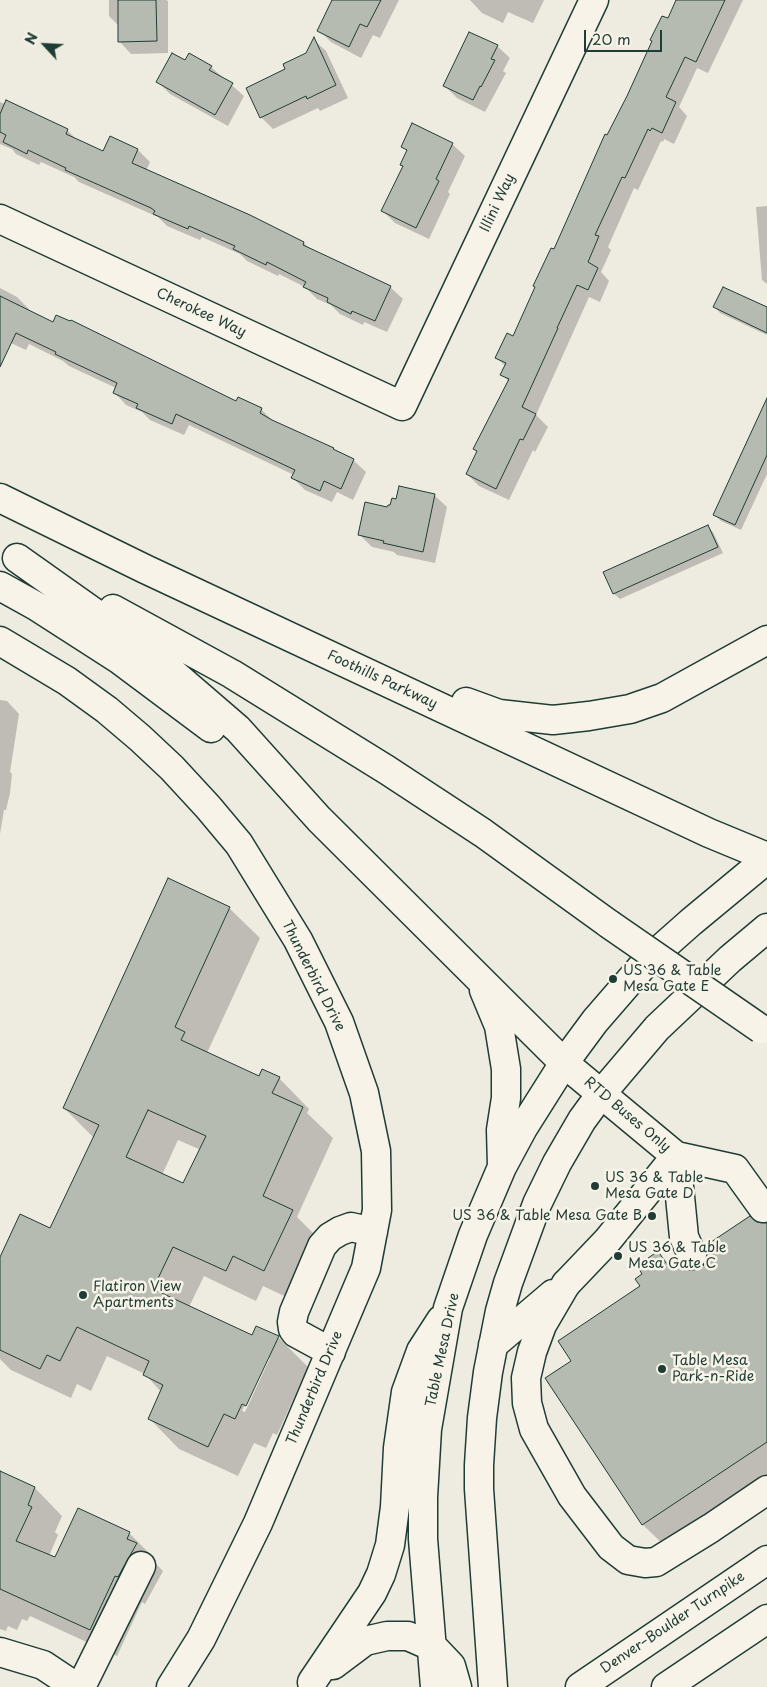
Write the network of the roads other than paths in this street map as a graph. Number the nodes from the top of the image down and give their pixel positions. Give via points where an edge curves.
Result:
1 (594, 0) edge
2 (0, 219) edge
3 (402, 406) joint
4 (0, 498) edge
5 (8, 554) edge
6 (0, 586) edge
7 (767, 640) edge
8 (0, 641) edge
9 (350, 664) junction
10 (319, 819) junction
11 (761, 863) edge
12 (767, 928) edge
13 (478, 978) junction
14 (764, 1031) edge
15 (564, 1063) junction
16 (601, 1094) junction
17 (676, 1156) junction
18 (502, 1167) junction
19 (763, 1208) dead end
20 (373, 1232) junction
21 (692, 1255) dead end
22 (566, 1284) junction
23 (448, 1308) junction
24 (493, 1345) junction
25 (330, 1352) junction
26 (767, 1490) edge
27 (767, 1560) edge
28 (141, 1566) dead end
29 (767, 1619) edge
30 (433, 1647) junction
31 (0, 1652) edge
32 (492, 1678) edge
33 (310, 1685) edge
34 (76, 1687) edge
35 (81, 1687) edge
36 (171, 1687) edge
37 (435, 1687) edge
38 (457, 1687) edge
39 (580, 1687) edge
40 (666, 1687) edge

1 - 3 main road, Illini Way
2 - 3 main road, Cherokee Way
4 - 9 main road, Foothills Parkway
5 - 10 main road via 144,648 176,675 238,730
5 - 14 main road, bridge via 161,634 310,721 483,833
6 - 10 main road via 120,660 203,722
7 - 9 main road via 662,698 630,710 553,720 499,714 413,676
8 - 20 main road, Thunderbird Drive via 67,681 140,738 172,768 239,844 298,940 339,1022 364,1094 376,1151 377,1210
9 - 11 main road, Foothills Parkway via 709,832
10 - 13 main road, RTD Buses Only
11 - 15 main road, Table Mesa Drive via 647,961
12 - 16 main road via 657,1028
13 - 15 main road, RTD Buses Only
13 - 18 main road via 499,1026 506,1069 506,1098 500,1130
15 - 16 main road, RTD Buses Only
15 - 18 main road, Table Mesa Drive
16 - 17 main road, RTD Buses Only
16 - 24 main road via 556,1163 537,1204 508,1283
17 - 19 main road via 735,1169
17 - 21 main road via 684,1237
17 - 22 main road, RTD Buses Only via 607,1241
18 - 23 main road, Table Mesa Drive via 473,1235
20 - 25 main road, Thunderbird Drive via 366,1268
20 - 25 main road via 351,1227 330,1237 322,1246 294,1312 292,1322 296,1333
22 - 24 main road
22 - 26 main road via 542,1325 532,1352 526,1378 527,1403 534,1429 572,1496 611,1548 628,1560 656,1562
23 - 30 main road, Table Mesa Drive via 427,1429 423,1496
23 - 33 main road via 421,1351 406,1392 398,1448 396,1508 390,1546 381,1574 372,1593
24 - 32 main road via 482,1418 480,1464
25 - 36 main road, Thunderbird Drive via 258,1523 201,1639
27 - 39 main road, Denver–Boulder Turnpike
28 - 35 main road
29 - 40 main road
30 - 33 main road via 408,1636 365,1641
30 - 37 main road, Table Mesa Drive
30 - 38 main road via 450,1666
31 - 34 main road via 43,1665

